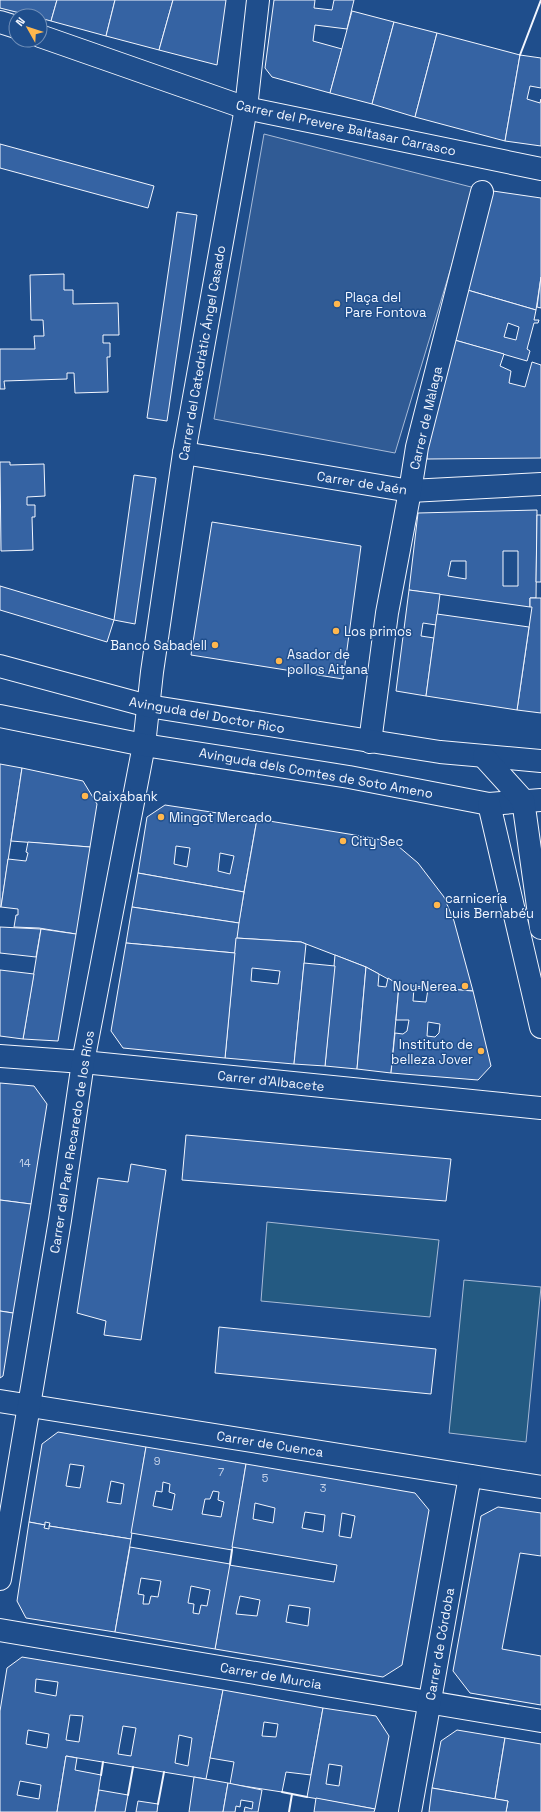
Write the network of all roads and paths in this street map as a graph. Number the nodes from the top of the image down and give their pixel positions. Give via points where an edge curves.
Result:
1 (258, 0) edge
2 (48, 39) edge
3 (246, 108) junction
4 (541, 169) edge
5 (482, 192) dead end
6 (184, 453) junction
7 (541, 484) edge
8 (410, 491) junction
9 (0, 666) edge
10 (148, 706) junction
11 (0, 716) edge
12 (370, 742) junction
13 (144, 745) junction
14 (484, 757) junction
15 (541, 761) edge
16 (541, 785) edge
17 (525, 795) edge
18 (489, 804) junction
19 (541, 928) edge
20 (541, 1027) edge
21 (0, 1056) edge
22 (83, 1062) junction
23 (541, 1108) edge
24 (0, 1401) edge
25 (29, 1406) junction
26 (470, 1476) junction
27 (541, 1487) edge
28 (0, 1579) edge
29 (0, 1630) edge
30 (430, 1702) junction
31 (541, 1721) edge
32 (410, 1812) edge

1 - 3 street, Carrer del Catedràtic Ángel Casado
2 - 3 street, Carrer del Prevere Baltasar Carrasco
3 - 4 street, Carrer del Prevere Baltasar Carrasco
3 - 6 street, Carrer del Catedràtic Ángel Casado
5 - 8 street, Carrer de Màlaga via 417,447
6 - 8 street, Carrer de Jaén
6 - 10 street, Carrer del Catedràtic Ángel Casado
7 - 8 street, Carrer de Jaén
8 - 12 street, Carrer de Màlaga via 386,613
9 - 10 street, Avinguda del Doctor Rico
10 - 12 street, Avinguda del Doctor Rico
10 - 13 street, Carrer del Pare Recaredo de los Ríos
11 - 13 street
12 - 14 street
13 - 18 street, Avinguda dels Comtes de Soto Ameno via 350,777
13 - 22 street, Carrer del Pare Recaredo de los Ríos
14 - 15 street
14 - 17 street
16 - 17 street, Avinguda dels Comtes de Soto Ameno
17 - 18 street, Avinguda dels Comtes de Soto Ameno
17 - 19 street
18 - 20 street
21 - 22 street, Carrer d'Albacete
22 - 23 street, Carrer d'Albacete
22 - 25 street, Carrer del Pare Recaredo de los Ríos
24 - 25 street, Carrer de Cuenca
25 - 26 street, Carrer de Cuenca
25 - 28 street, Carrer del Pare Recaredo de los Ríos
26 - 27 street, Carrer de Cuenca
26 - 30 street, Carrer de Córdoba
29 - 30 street, Carrer de Murcia
30 - 31 street, Carrer de Murcia
30 - 32 street, Carrer de Córdoba

